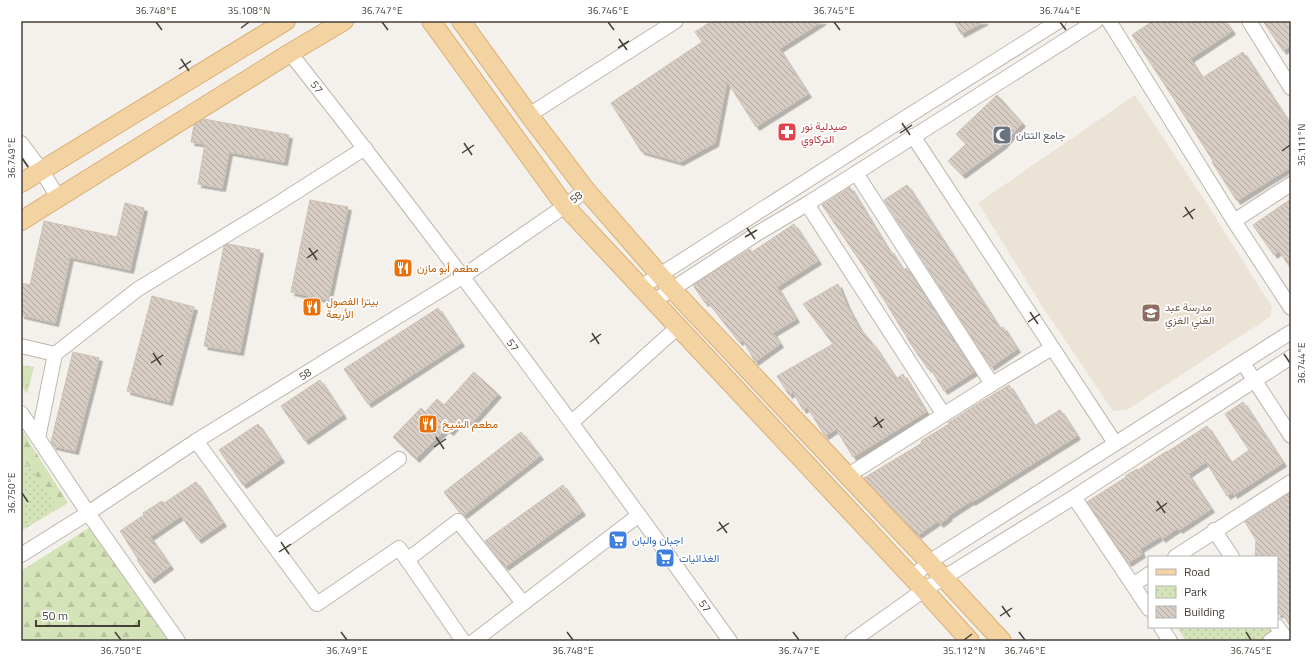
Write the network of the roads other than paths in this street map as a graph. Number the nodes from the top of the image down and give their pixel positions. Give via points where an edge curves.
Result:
1 (286, 21) edge
2 (344, 21) edge
3 (431, 21) edge
4 (461, 21) edge
5 (676, 21) edge
6 (1059, 21) edge
7 (1096, 21) edge
8 (1109, 21) edge
9 (1249, 21) edge
10 (290, 53) junction
11 (1291, 88) edge
12 (529, 115) junction
13 (913, 136) junction
14 (21, 142) edge
15 (365, 148) junction
16 (41, 170) junction
17 (856, 173) junction
18 (21, 183) edge
19 (1291, 184) edge
20 (586, 190) junction
21 (58, 197) junction
22 (807, 204) junction
23 (565, 206) junction
24 (21, 221) edge
25 (1234, 221) junction
26 (660, 274) junction
27 (462, 276) junction
28 (641, 287) junction
29 (672, 289) junction
30 (654, 301) junction
31 (1291, 308) edge
32 (678, 327) junction
33 (1291, 332) edge
34 (21, 346) edge
35 (1052, 348) junction
36 (55, 354) junction
37 (1291, 357) edge
38 (1243, 363) junction
39 (1253, 380) junction
40 (992, 384) junction
41 (21, 413) edge
42 (944, 415) junction
43 (572, 422) junction
44 (1291, 436) edge
45 (38, 438) junction
46 (196, 441) junction
47 (1115, 443) junction
48 (399, 460) dead end
49 (847, 476) junction
50 (1291, 482) edge
51 (1074, 496) junction
52 (88, 513) junction
53 (639, 515) junction
54 (1214, 530) junction
55 (275, 547) junction
56 (21, 555) edge
57 (1175, 556) edge
58 (1231, 556) edge
59 (407, 560) junction
60 (929, 562) junction
61 (1148, 575) edge
62 (944, 578) junction
63 (918, 584) junction
64 (1133, 585) junction
65 (523, 603) junction
66 (1148, 608) edge
67 (1162, 628) edge
68 (1282, 633) edge
69 (490, 636) edge
70 (178, 641) edge
71 (463, 641) edge
72 (474, 641) edge
73 (730, 641) edge
74 (852, 641) edge
75 (970, 641) edge
76 (1002, 641) edge
77 (1170, 641) edge
78 (1270, 641) edge

1 - 16 main road
2 - 10 main road
3 - 23 main road
4 - 12 main road
5 - 12 street
6 - 26 street
7 - 13 street
8 - 25 street
9 - 11 street
10 - 15 street, 57
10 - 21 main road
12 - 20 main road
13 - 17 street
13 - 35 street
14 - 16 street
15 - 27 street, 57
15 - 36 street via 138,289
16 - 18 main road
16 - 21 street
17 - 22 street
17 - 40 street
19 - 25 street
20 - 23 street, 58
20 - 26 main road
21 - 24 main road
22 - 29 street
22 - 42 street
23 - 27 street, 58
23 - 28 main road
25 - 31 street
26 - 28 street
26 - 29 main road
27 - 43 street, 57
27 - 46 street, 58
28 - 30 main road
29 - 30 street
29 - 49 main road
30 - 32 main road
32 - 43 street
32 - 63 main road
33 - 38 street
34 - 36 street
35 - 40 street
35 - 47 street
36 - 45 street
37 - 39 street
38 - 39 street
38 - 47 street
39 - 44 street
39 - 51 street
40 - 42 street
41 - 45 street
42 - 49 street
43 - 53 street, 57
45 - 52 street
46 - 52 street, 58
46 - 55 street
47 - 60 street
48 - 55 street
49 - 60 main road
50 - 54 street
51 - 62 street
51 - 64 street
52 - 56 street, 58
52 - 70 street
53 - 65 street
53 - 73 street, 57
54 - 57 street
54 - 58 street
55 - 59 street via 318,604 399,548
59 - 65 street via 458,521
59 - 71 street
60 - 62 main road
60 - 63 street
61 - 64 street
62 - 63 street
62 - 76 main road
63 - 74 street
63 - 75 main road
64 - 66 street
65 - 69 street
67 - 77 street
68 - 78 street
69 - 72 street

